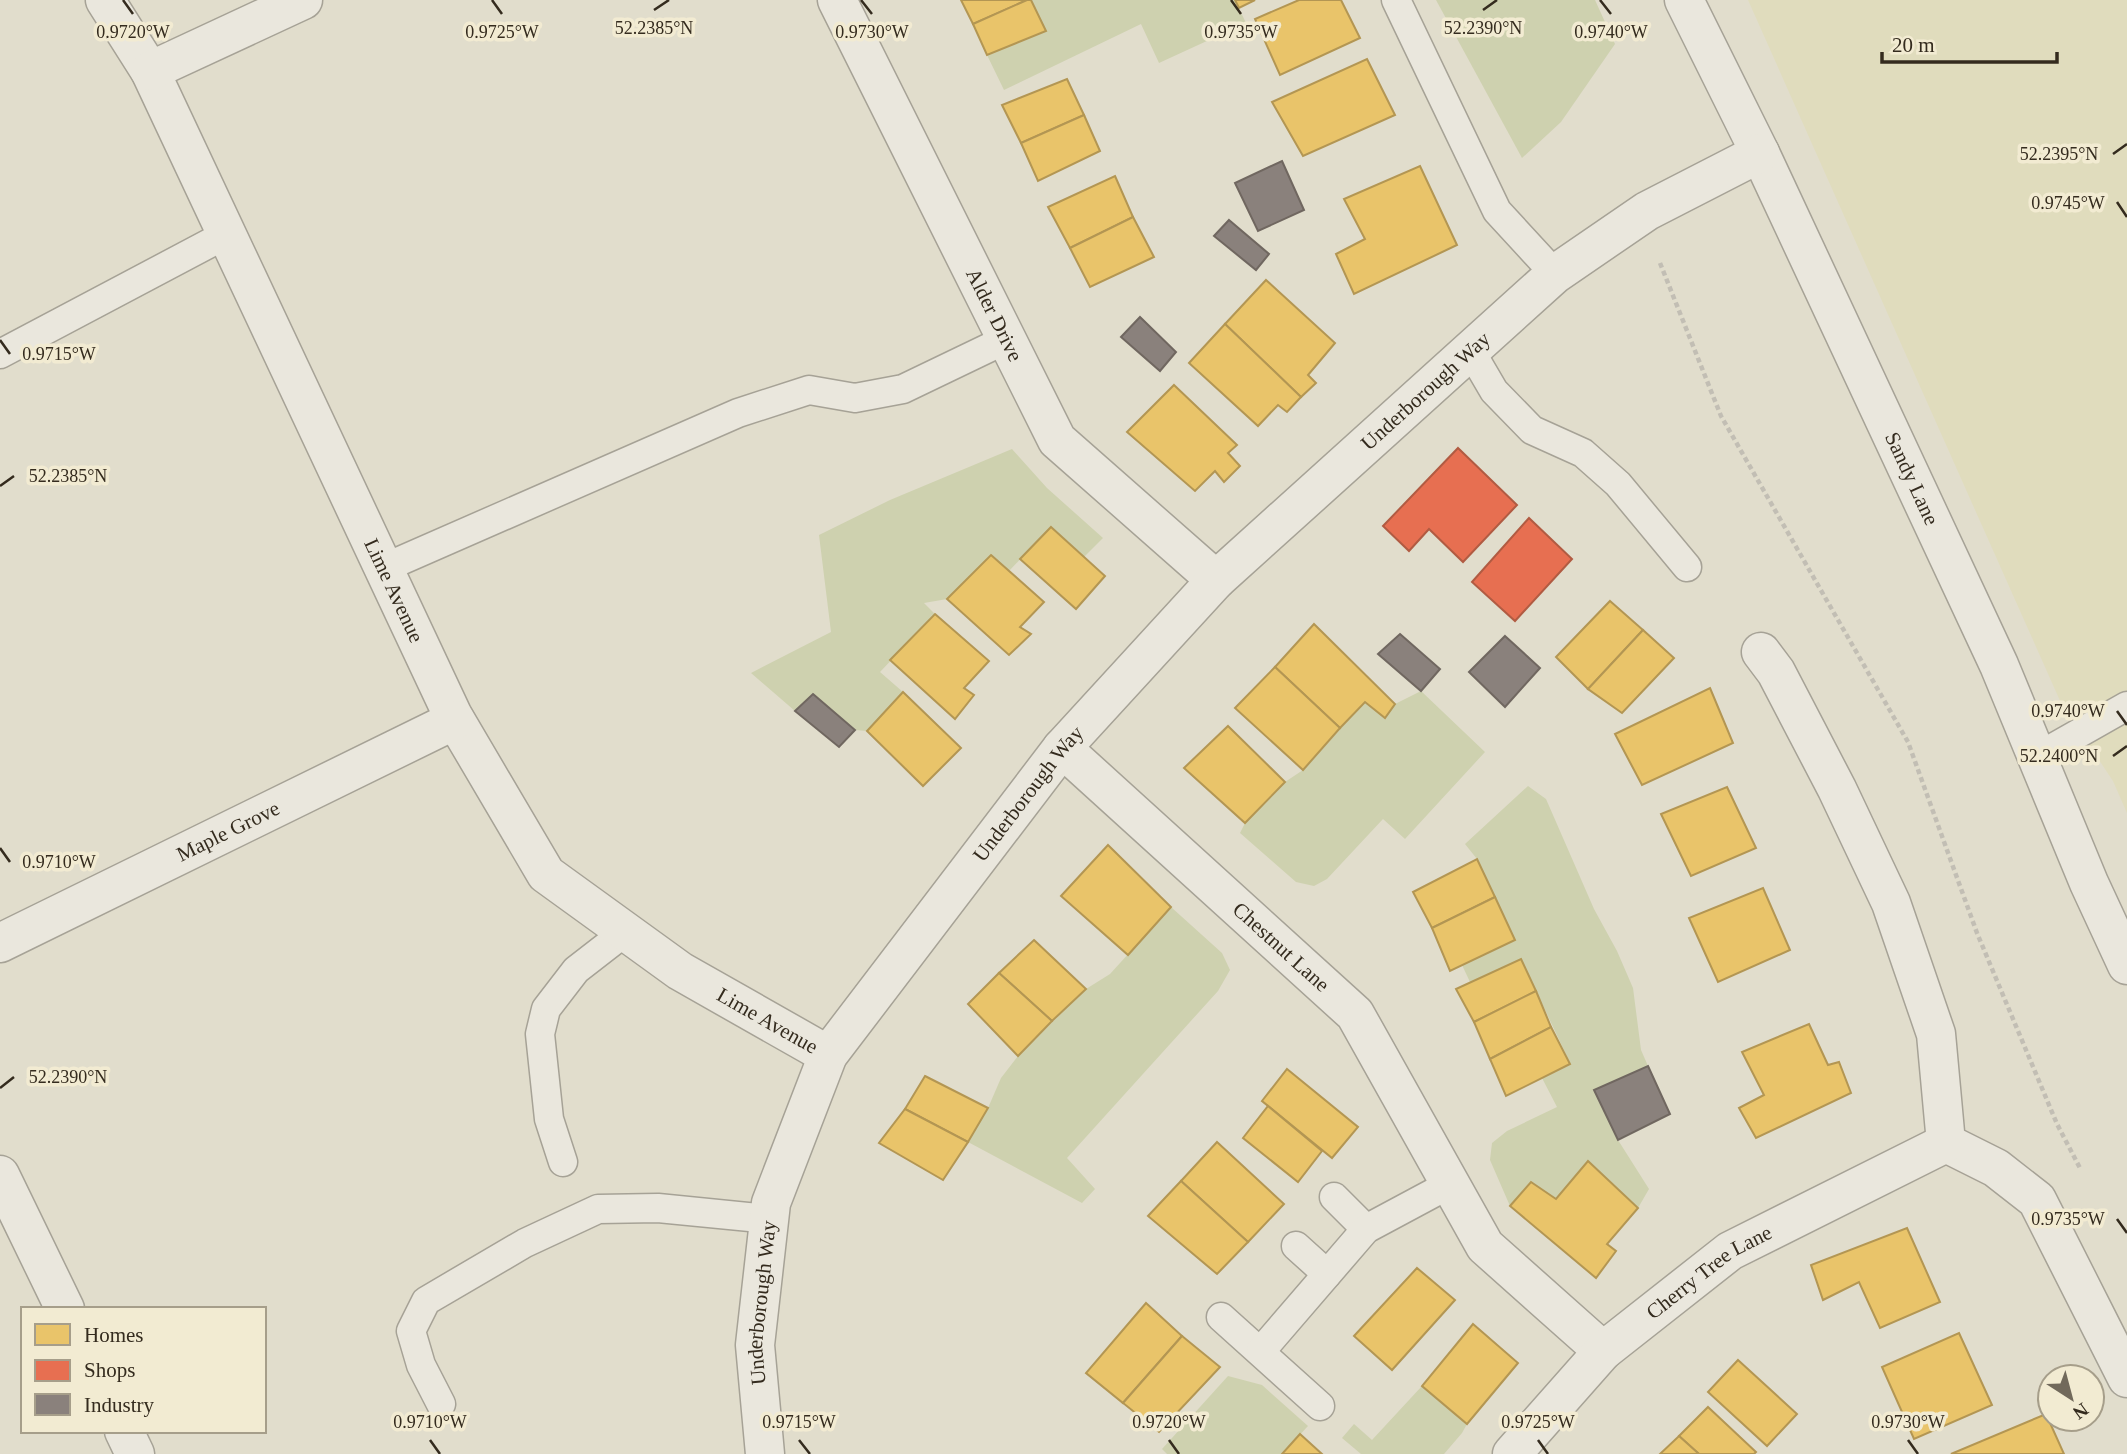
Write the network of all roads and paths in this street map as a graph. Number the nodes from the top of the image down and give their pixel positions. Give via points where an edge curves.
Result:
1 (105, 0) edge
2 (303, 0) edge
3 (837, 0) edge
4 (1396, 0) edge
5 (1684, 0) edge
6 (150, 71) junction
7 (1760, 153) junction
8 (227, 234) junction
9 (1657, 255) dead end
10 (1555, 274) junction
11 (1007, 339) junction
12 (1471, 350) junction
13 (0, 354) edge
14 (1687, 567) dead end
15 (384, 568) junction
16 (1216, 580) junction
17 (1761, 652) dead end
18 (2127, 706) edge
19 (456, 720) junction
20 (1062, 748) junction
21 (2037, 757) junction
22 (625, 932) junction
23 (0, 943) edge
24 (2127, 965) edge
25 (828, 1055) junction
26 (1946, 1143) junction
27 (564, 1162) dead end
28 (2082, 1174) dead end
29 (0, 1175) edge
30 (1450, 1184) junction
31 (1334, 1197) dead end
32 (769, 1219) junction
33 (1366, 1229) junction
34 (13, 1237) edge
35 (1296, 1245) dead end
36 (1327, 1274) junction
37 (64, 1307) edge
38 (1221, 1317) dead end
39 (1602, 1350) junction
40 (1261, 1351) junction
41 (2127, 1378) edge
42 (441, 1404) dead end
43 (1320, 1406) dead end
44 (125, 1433) edge
45 (135, 1454) edge
46 (765, 1454) edge
47 (1512, 1454) edge

1 - 6 street, Lime Avenue
2 - 6 street
3 - 11 street, Alder Drive
4 - 10 lane via 1497,211
5 - 7 street, Sandy Lane
6 - 8 street, Lime Avenue
7 - 10 street, Underborough Way via 1647,211
7 - 21 street, Sandy Lane
8 - 13 lane
8 - 15 street, Lime Avenue
9 - 28 path via 1721,416 1908,743 1977,933
10 - 12 street, Underborough Way
11 - 15 lane via 903,390 855,398 809,390 738,413
11 - 16 street, Alder Drive via 1058,440
12 - 14 lane via 1503,401 1532,429 1583,453 1618,484
12 - 16 street, Underborough Way
15 - 19 street, Lime Avenue
16 - 20 street, Underborough Way
17 - 26 street via 1837,789 1891,903 1936,1034
18 - 21 lane
19 - 22 street, Lime Avenue via 546,874
19 - 23 street, Maple Grove
20 - 25 street, Underborough Way
20 - 30 street, Chestnut Lane via 1355,1014
21 - 24 street, Sandy Lane
22 - 25 street, Lime Avenue via 680,971
22 - 27 lane via 576,970 546,1009 540,1034 549,1119
25 - 32 street, Underborough Way via 771,1203
26 - 39 street, Cherry Tree Lane via 1730,1251
26 - 41 street via 1996,1168 2037,1200
29 - 34 street
30 - 33 lane
30 - 39 street, Chestnut Lane via 1485,1246
31 - 33 lane
32 - 42 lane via 658,1208 598,1209 525,1243 426,1301 411,1331 421,1365
32 - 46 street, Underborough Way via 755,1345
33 - 36 lane
34 - 37 street
35 - 36 lane
36 - 40 lane
38 - 40 lane
39 - 47 street, Cherry Tree Lane
40 - 43 lane
44 - 45 street

